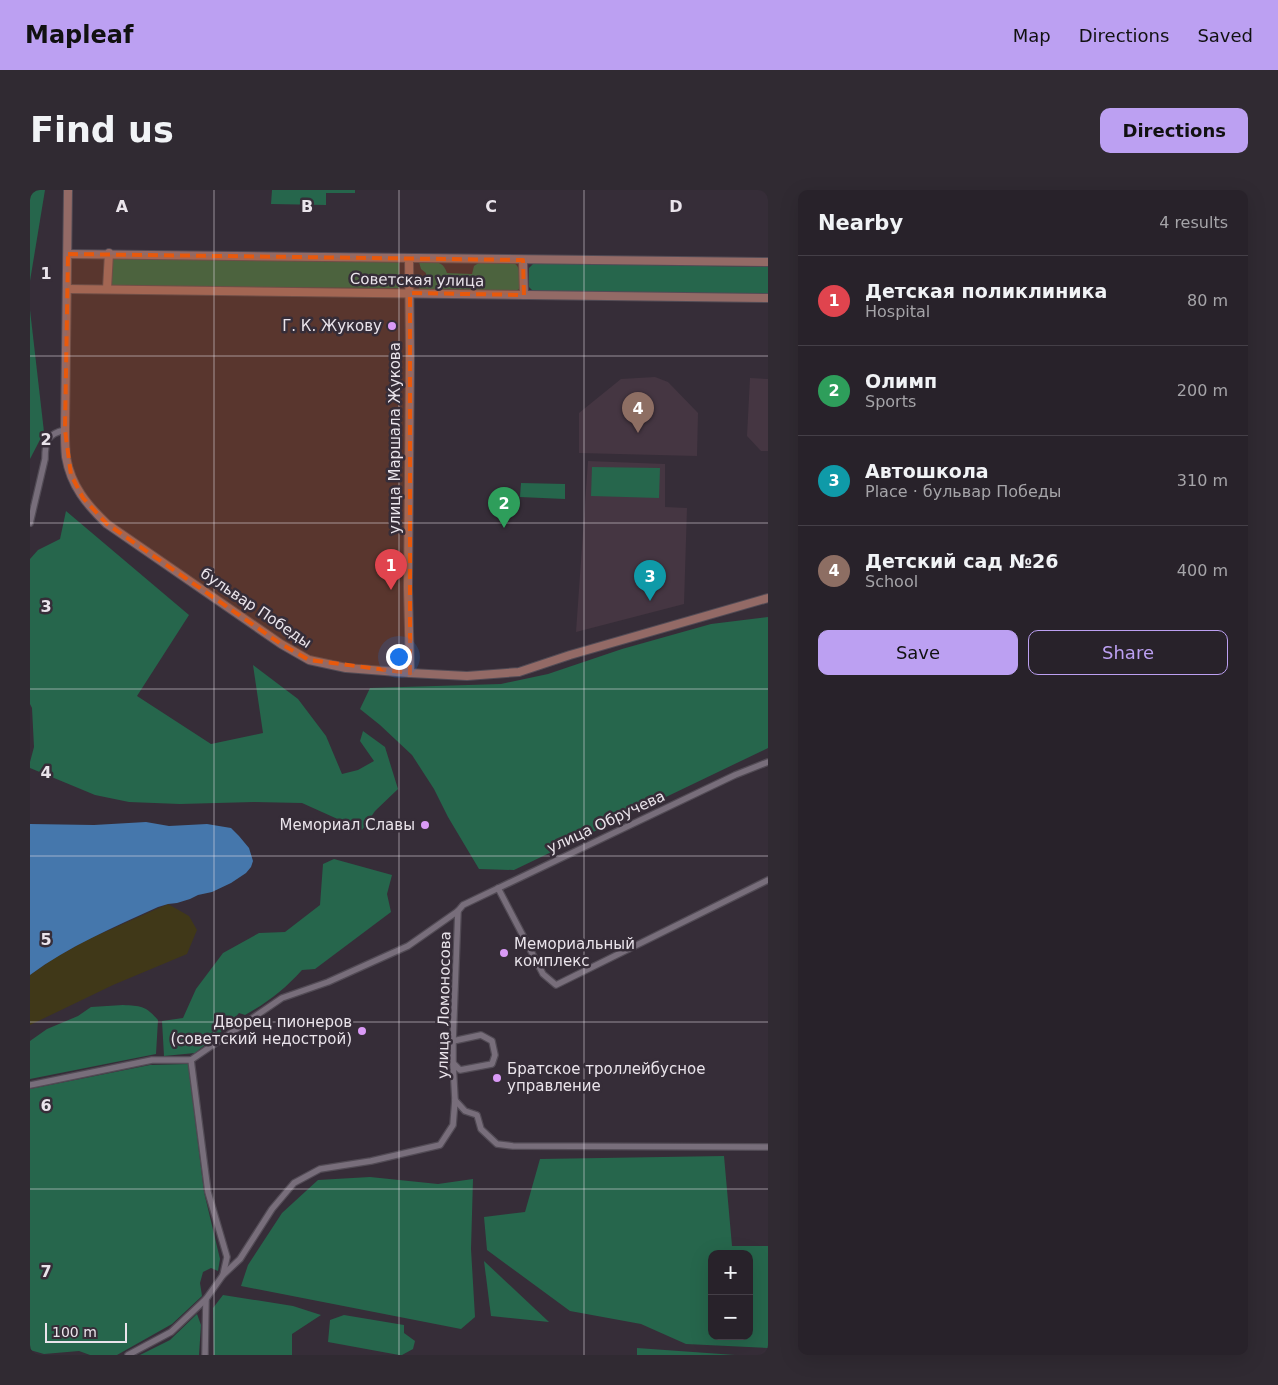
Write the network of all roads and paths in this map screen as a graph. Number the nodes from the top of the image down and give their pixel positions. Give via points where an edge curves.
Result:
1 (68, 190) edge
2 (68, 254) junction
3 (109, 254) junction
4 (409, 258) junction
5 (523, 260) junction
6 (768, 262) edge
7 (67, 289) junction
8 (108, 289) junction
9 (410, 293) junction
10 (524, 295) junction
11 (768, 298) edge
12 (65, 430) junction
13 (30, 523) edge
14 (768, 598) edge
15 (410, 673) junction
16 (768, 762) edge
17 (768, 880) edge
18 (498, 888) junction
19 (458, 911) junction
20 (453, 1041) junction
21 (191, 1060) junction
22 (453, 1063) junction
23 (30, 1084) edge
24 (455, 1100) junction
25 (768, 1147) edge
26 (223, 1275) junction
27 (206, 1299) junction
28 (128, 1355) edge
29 (205, 1355) edge

1 - 2 street, бульвар Победы
2 - 3 street, Советская улица
2 - 7 street, бульвар Победы
3 - 4 street, Советская улица
3 - 8 street
4 - 5 street, Советская улица
4 - 9 street, улица Маршала Жукова
5 - 6 street, Советская улица
5 - 10 street
7 - 8 street, Советская улица
7 - 12 street, бульвар Победы
8 - 9 street, Советская улица
9 - 10 street, Советская улица
9 - 15 street, улица Маршала Жукова
10 - 11 street, Советская улица
12 - 13 street via 49,436
12 - 15 street, бульвар Победы via 66,457 76,487 107,524 309,660 346,668
14 - 15 street, бульвар Победы via 519,672 467,676
16 - 18 street, улица Обручева
17 - 18 street via 556,985 543,974
18 - 19 street, улица Обручева via 463,905
19 - 20 street, улица Ломоносова
19 - 21 street, улица Обручева via 408,946 328,982 282,998
20 - 22 street, улица Ломоносова
20 - 22 street via 481,1035 492,1041 496,1055 492,1064 477,1067 460,1070
21 - 23 street via 152,1060
21 - 26 street via 208,1192 227,1257
22 - 24 street, улица Ломоносова
24 - 25 street via 465,1111 477,1115 482,1129 497,1144
24 - 26 street, улица Ломоносова via 453,1125 440,1145 320,1169 294,1183 272,1209 240,1259
26 - 27 street, улица Ломоносова
27 - 28 street, улица Ломоносова via 171,1332
27 - 29 street

